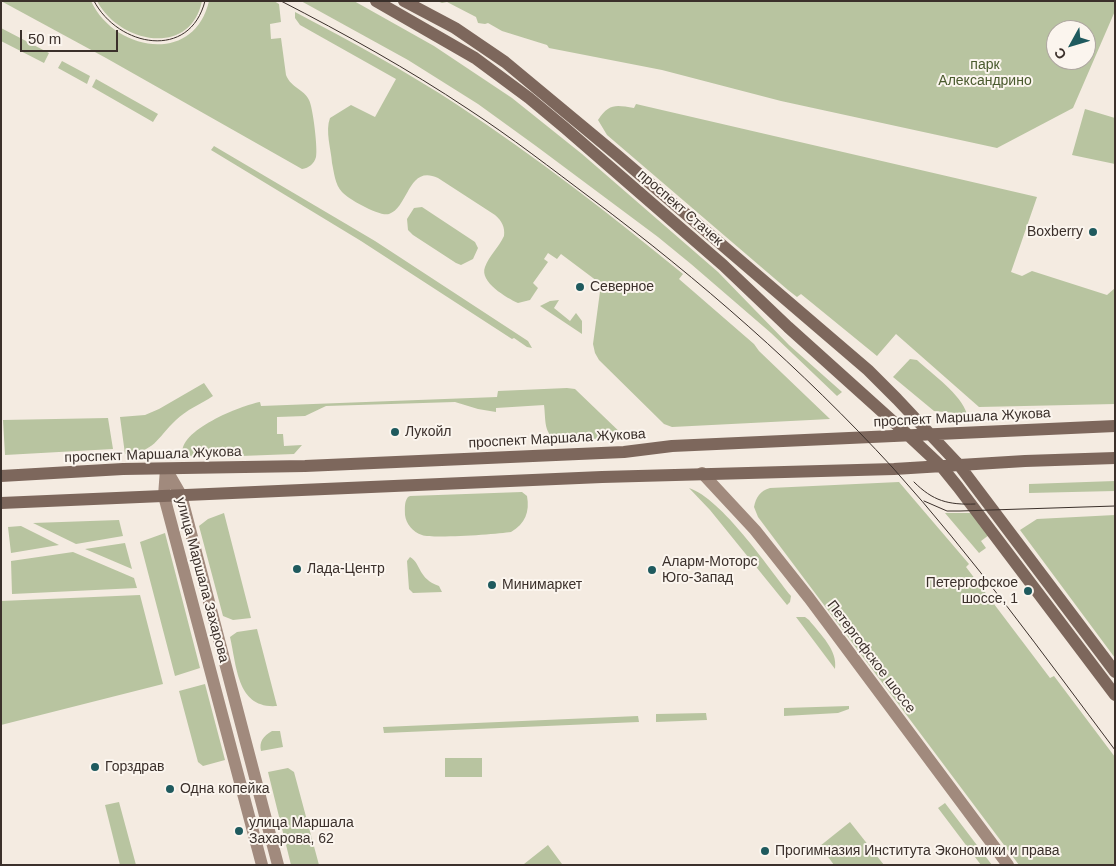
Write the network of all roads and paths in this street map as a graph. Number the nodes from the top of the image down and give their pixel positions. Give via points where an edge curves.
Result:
1 (376, 1) edge
2 (404, 1) edge
3 (1115, 426) edge
4 (908, 434) junction
5 (931, 434) junction
6 (1115, 458) edge
7 (959, 465) junction
8 (941, 466) junction
9 (166, 469) junction
10 (702, 473) junction
11 (1, 476) edge
12 (181, 495) junction
13 (164, 496) junction
14 (1, 503) edge
15 (1115, 672) edge
16 (1115, 694) edge
17 (262, 865) edge
18 (278, 865) edge
19 (1008, 865) edge

1 - 4 main road, проспект Стачек via 475,58 529,98 716,259
2 - 5 main road, проспект Стачек via 454,28 505,62 598,138 856,359
3 - 5 main road, проспект Маршала Жукова
4 - 5 main road, проспект Маршала Жукова
4 - 8 main road, проспект Стачек
4 - 9 main road, проспект Маршала Жукова via 672,446 614,453
5 - 7 main road, проспект Стачек
6 - 7 main road
7 - 8 main road
7 - 15 main road
8 - 10 main road via 894,470
8 - 16 main road
9 - 11 main road, проспект Маршала Жукова
9 - 12 street, улица Маршала Захарова
9 - 13 street, улица Маршала Захарова
10 - 12 main road
10 - 19 street, Петергофское шоссе via 755,530 809,598
12 - 13 main road
12 - 18 street, улица Маршала Захарова
13 - 14 main road
13 - 17 street, улица Маршала Захарова

